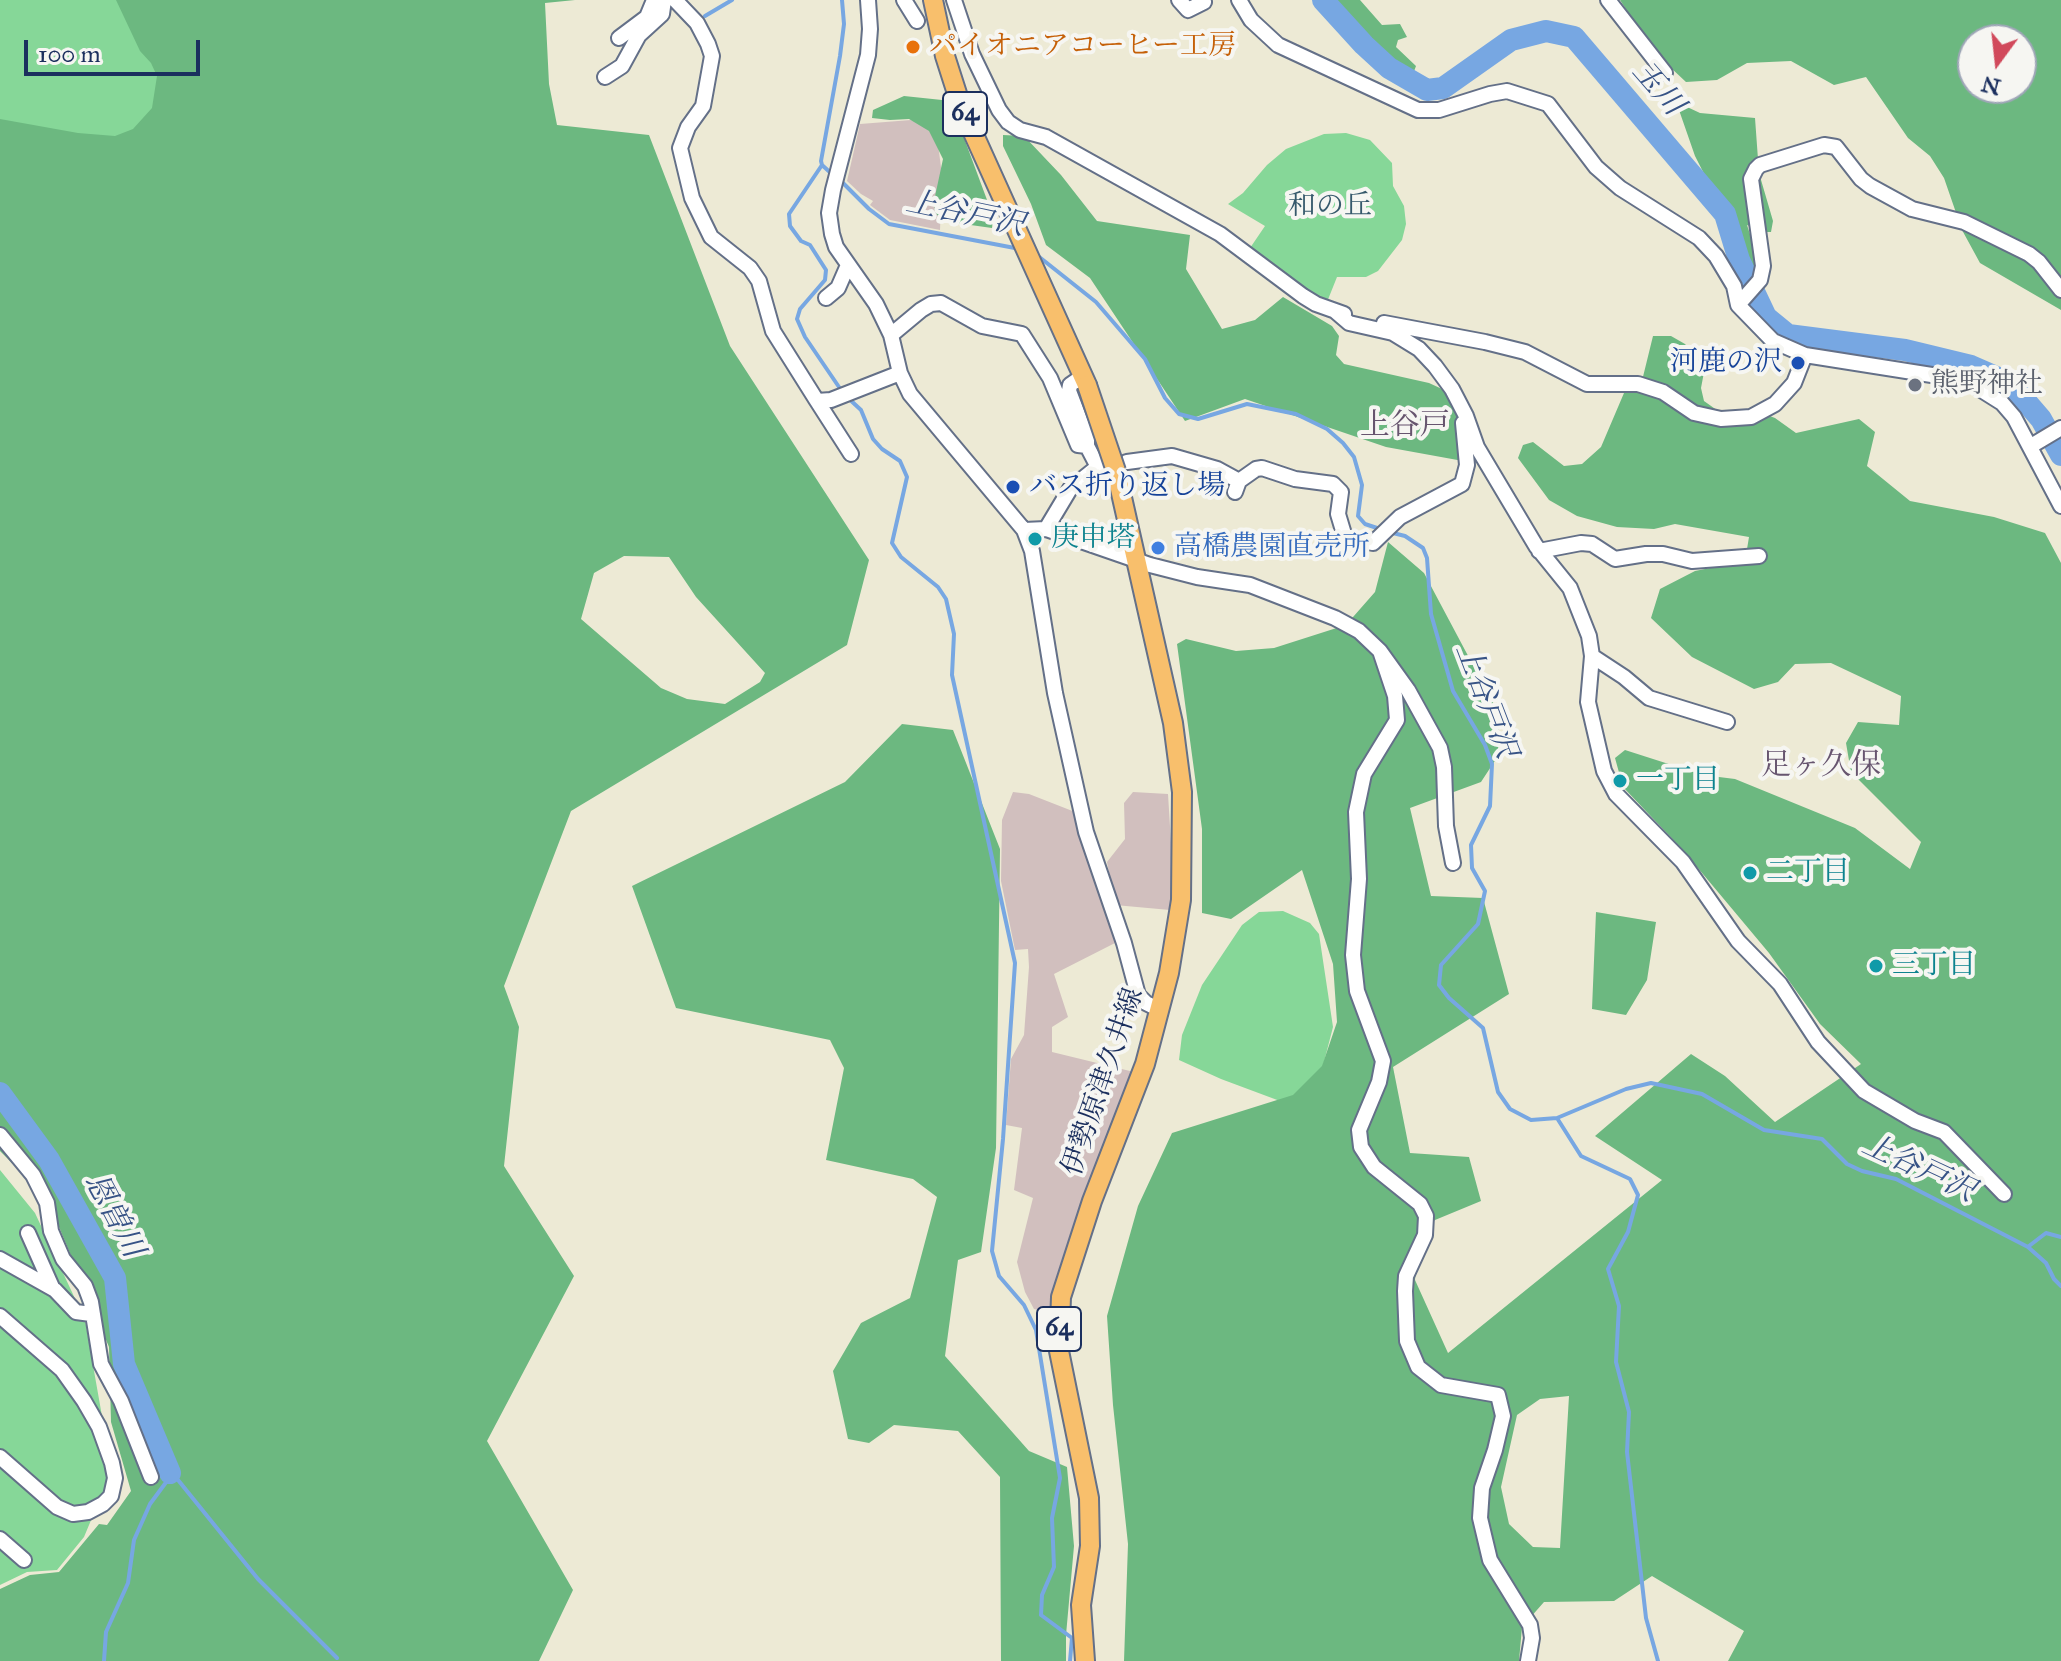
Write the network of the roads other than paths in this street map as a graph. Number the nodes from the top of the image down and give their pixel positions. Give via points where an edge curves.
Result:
1 (654, 0) edge
2 (664, 0) edge
3 (675, 0) edge
4 (868, 0) edge
5 (904, 0) edge
6 (933, 0) edge
7 (954, 0) edge
8 (1179, 0) edge
9 (1239, 0) edge
10 (1608, 0) edge
11 (1204, 2) dead end
12 (917, 21) dead end
13 (619, 38) dead end
14 (1665, 73) dead end
15 (605, 77) dead end
16 (848, 265) junction
17 (2061, 290) edge
18 (826, 298) dead end
19 (1741, 300) junction
20 (1335, 311) junction
21 (891, 335) junction
22 (1805, 355) junction
23 (900, 373) junction
24 (1083, 376) junction
25 (817, 401) junction
26 (1466, 416) junction
27 (2055, 432) edge
28 (1087, 446) junction
29 (2031, 446) junction
30 (851, 454) dead end
31 (1110, 466) junction
32 (2061, 506) edge
33 (1046, 529) junction
34 (1024, 530) junction
35 (1539, 551) junction
36 (1759, 556) dead end
37 (1137, 560) junction
38 (1380, 651) junction
39 (1592, 656) junction
40 (1727, 722) dead end
41 (1453, 863) dead end
42 (1160, 1010) junction
43 (0, 1135) edge
44 (2004, 1194) dead end
45 (28, 1233) dead end
46 (11, 1263) edge
47 (53, 1289) junction
48 (91, 1314) junction
49 (0, 1316) edge
50 (0, 1457) edge
51 (151, 1477) dead end
52 (0, 1539) edge
53 (24, 1560) dead end
54 (1085, 1661) edge
55 (1528, 1661) edge

1 - 13 street via 647,17
2 - 15 street via 662,14 639,35 622,66
3 - 25 street via 697,23 712,56 703,106 680,148 692,198 711,237 759,281 773,331
4 - 16 street via 868,55 829,213 836,247
5 - 12 street
6 - 24 main road, 64 via 956,91
7 - 20 street via 972,54 1008,122 1046,137 1220,234 1303,296
8 - 11 street via 1188,10
9 - 19 street via 1251,20 1278,45 1410,107 1439,110 1507,91 1548,104 1596,167 1699,238
10 - 14 street
16 - 18 street via 838,288
16 - 21 street
17 - 19 street via 2029,254 1964,222 1912,209 1870,186 1836,147 1824,145 1760,165 1752,176 1763,266 1760,280
19 - 22 street via 1773,341
20 - 22 street via 1525,352 1575,380 1638,384 1663,392 1694,413 1721,419 1751,417 1775,404 1794,383
20 - 26 street via 1349,323 1393,333 1419,349 1452,389
21 - 23 street
21 - 28 street via 921,310 941,303 982,326 1022,334 1050,378 1078,445
22 - 29 street via 1975,386 2002,403
23 - 25 street
23 - 34 street via 910,394
24 - 28 street via 1069,391
24 - 31 main road, 64, bridge
25 - 30 street
26 - 31 street via 1462,484 1400,517 1373,543 1344,534 1338,514 1341,492 1333,484 1262,468 1237,487 1217,469 1172,456
26 - 35 street via 1477,447
27 - 29 street
28 - 31 street
29 - 32 street
31 - 33 street via 1070,489
31 - 37 main road, 伊勢原津久井線 / 64
33 - 34 street
33 - 37 street
34 - 42 street via 1086,832 1138,995
35 - 36 street via 1581,543 1615,559 1646,554 1692,561
35 - 39 street via 1574,596
37 - 38 street via 1264,589 1335,618
37 - 42 main road, 伊勢原津久井線 / 64 via 1173,723 1182,792 1181,900
38 - 41 street via 1440,748
38 - 55 street via 1397,720 1364,774 1356,812 1359,879 1353,955 1357,991 1383,1061 1359,1130 1361,1147 1374,1167 1420,1204 1426,1216 1425,1235 1406,1276 1405,1291 1407,1341 1418,1367 1441,1385 1498,1395 1503,1416 1482,1488 1480,1518 1490,1560 1530,1625
39 - 40 street via 1649,698
39 - 44 street via 1588,702 1604,771 1616,794 1683,862 1738,941 1780,984 1818,1042 1864,1091 1944,1132
42 - 54 main road, 伊勢原津久井線 / 64 via 1061,1297 1059,1351 1089,1498 1090,1546 1081,1605
43 - 48 street via 33,1175 63,1259 85,1286
45 - 47 street
46 - 47 street
47 - 48 street via 76,1312
48 - 51 street via 101,1364
49 - 50 street via 62,1370 84,1401 112,1463 111,1496 88,1512 73,1514 57,1507
52 - 53 street

